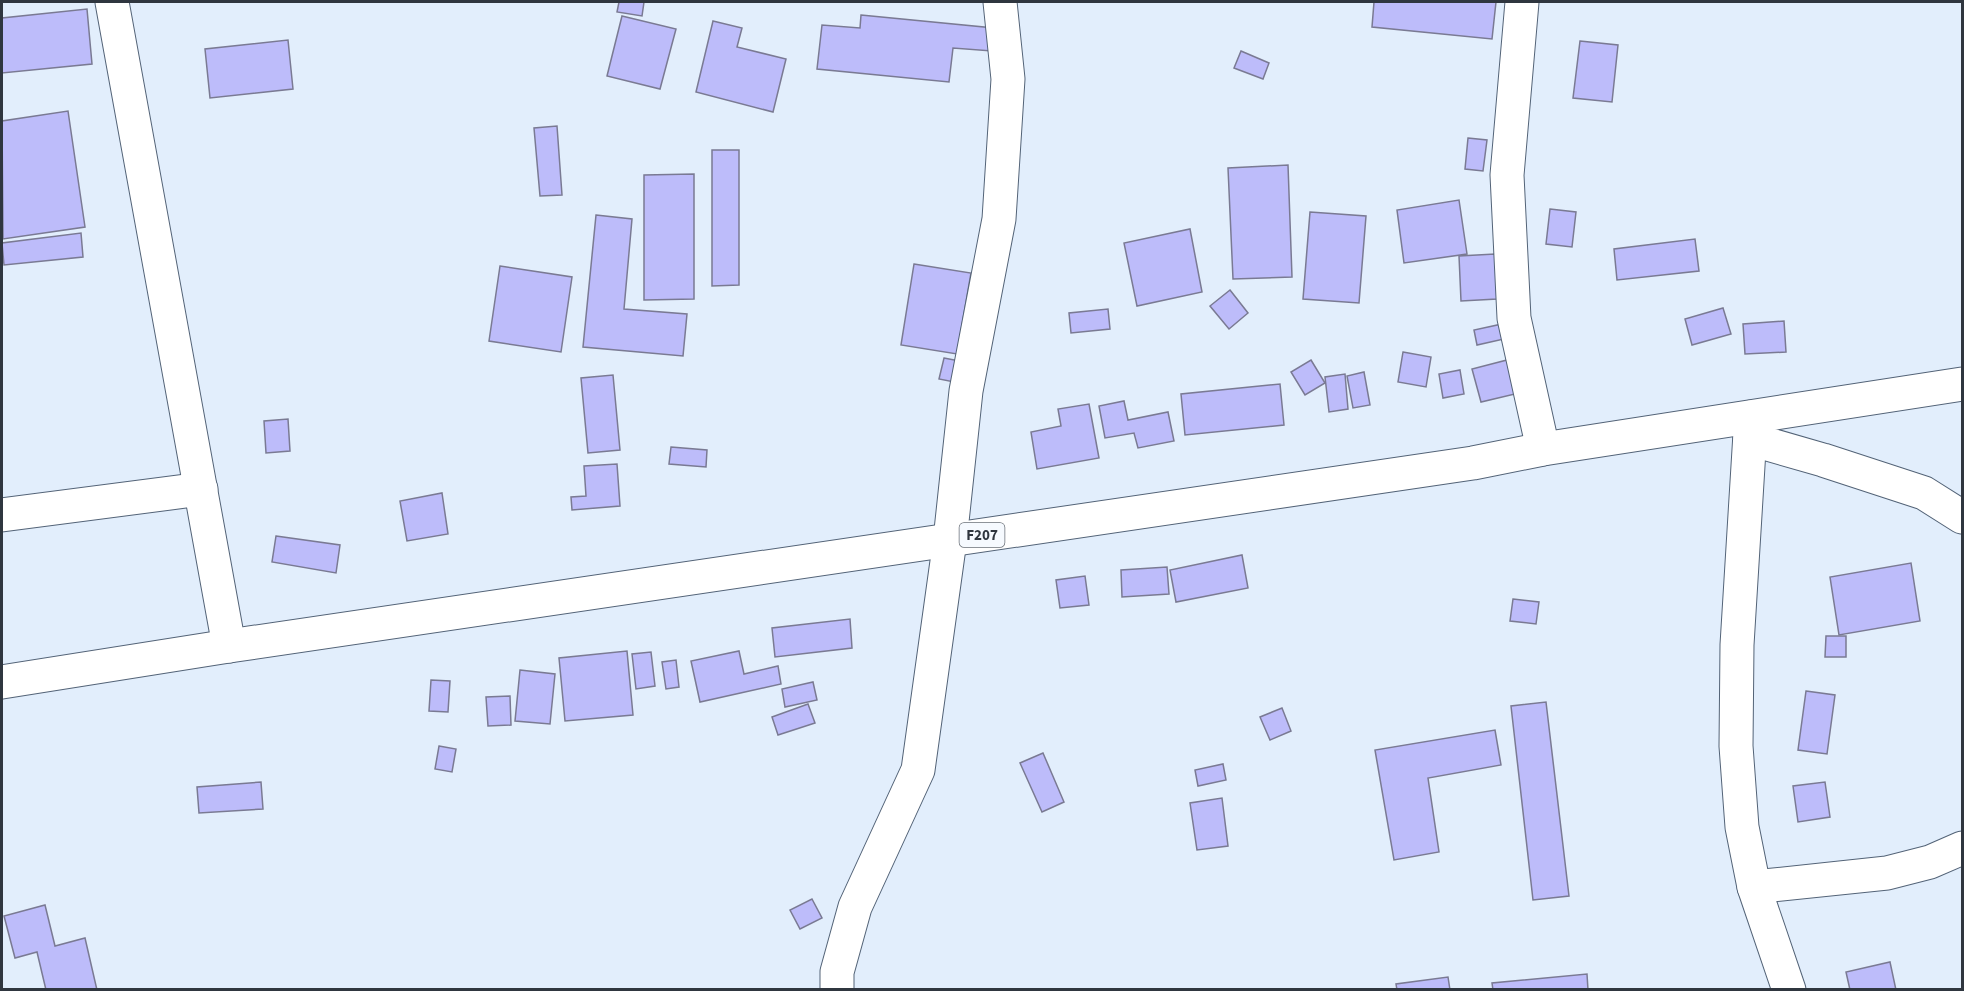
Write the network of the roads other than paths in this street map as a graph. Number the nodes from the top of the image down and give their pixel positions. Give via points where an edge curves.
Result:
1 (112, 2) edge
2 (1000, 2) edge
3 (1522, 2) edge
4 (1962, 384) edge
5 (1750, 428) junction
6 (1543, 449) junction
7 (201, 489) junction
8 (2, 515) edge
9 (1962, 517) edge
10 (950, 540) junction
11 (229, 646) junction
12 (2, 682) edge
13 (1962, 848) edge
14 (1754, 887) junction
15 (837, 990) edge
16 (1789, 990) edge

1 - 7 street
2 - 10 street via 1008,79 999,219 966,391
3 - 6 street via 1507,175 1513,306
4 - 5 street, F207
5 - 6 street, F207
5 - 9 street via 1823,460 1924,492
5 - 14 street via 1737,645 1736,746 1742,827
6 - 10 street, F207 via 1461,465
7 - 8 street
7 - 11 street
10 - 11 street, F207
10 - 15 street via 918,770 855,908 837,972
11 - 12 street, F207
13 - 14 street via 1930,862 1887,873
14 - 16 street

